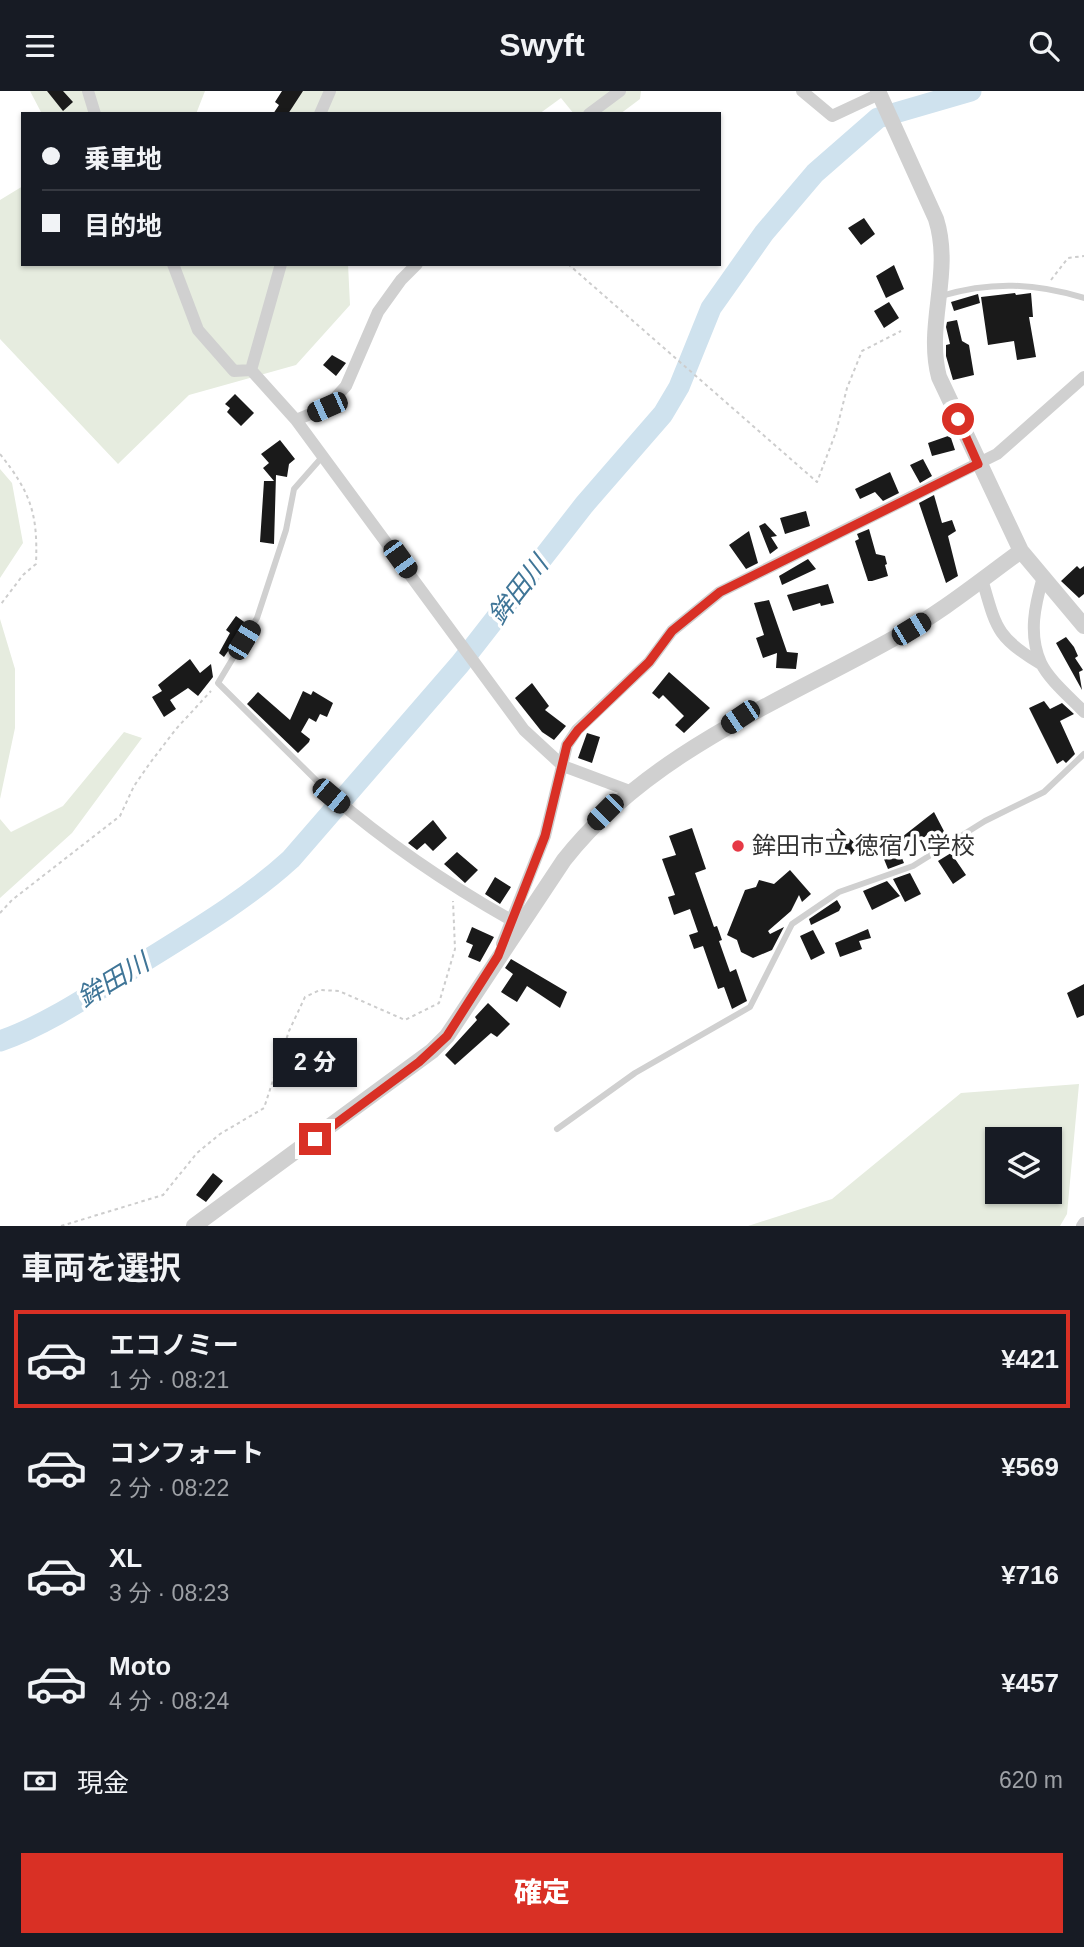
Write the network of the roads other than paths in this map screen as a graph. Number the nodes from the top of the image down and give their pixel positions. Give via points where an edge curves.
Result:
1 (88, 91) edge
2 (330, 91) edge
3 (620, 91) edge
4 (802, 91) edge
5 (880, 96) edge
6 (94, 112) edge
7 (321, 112) edge
8 (592, 112) edge
9 (174, 266) edge
10 (280, 266) edge
11 (416, 266) edge
12 (941, 296) junction
13 (1084, 298) edge
14 (251, 370) junction
15 (1084, 377) edge
16 (296, 420) junction
17 (323, 456) junction
18 (978, 464) junction
19 (1021, 551) junction
20 (1043, 577) junction
21 (982, 579) junction
22 (1084, 626) edge
23 (1041, 664) junction
24 (1084, 712) edge
25 (1084, 754) edge
26 (563, 766) junction
27 (630, 791) junction
28 (331, 796) joint
29 (512, 921) junction
30 (498, 956) junction
31 (557, 1129) dead end
32 (194, 1226) edge

1 - 6 street
2 - 7 street
3 - 8 street
4 - 5 street via 832,116
5 - 12 street via 939,229 944,255
9 - 14 street via 198,330 211,349 234,371
10 - 14 street
11 - 16 street via 378,312 346,386 327,407
12 - 13 lane via 982,286 1046,287
12 - 18 street via 935,359
14 - 16 street
15 - 18 street via 1011,443
16 - 17 street
17 - 26 street via 524,730
17 - 28 lane via 294,489 286,530 257,618 218,683
18 - 19 street
18 - 26 street via 720,592 672,631 649,662 578,730 567,745
19 - 20 street
19 - 21 street
20 - 22 street
20 - 23 street via 1034,610
21 - 23 street via 998,631
21 - 27 street via 898,636 740,717
23 - 24 street
25 - 31 lane via 1044,792 975,826 913,866 839,892 802,915 792,924 750,1007 635,1073
26 - 27 street
26 - 29 street via 545,836
27 - 30 street via 583,835
28 - 29 street via 389,843
29 - 30 street
30 - 32 street via 447,1036 432,1051

